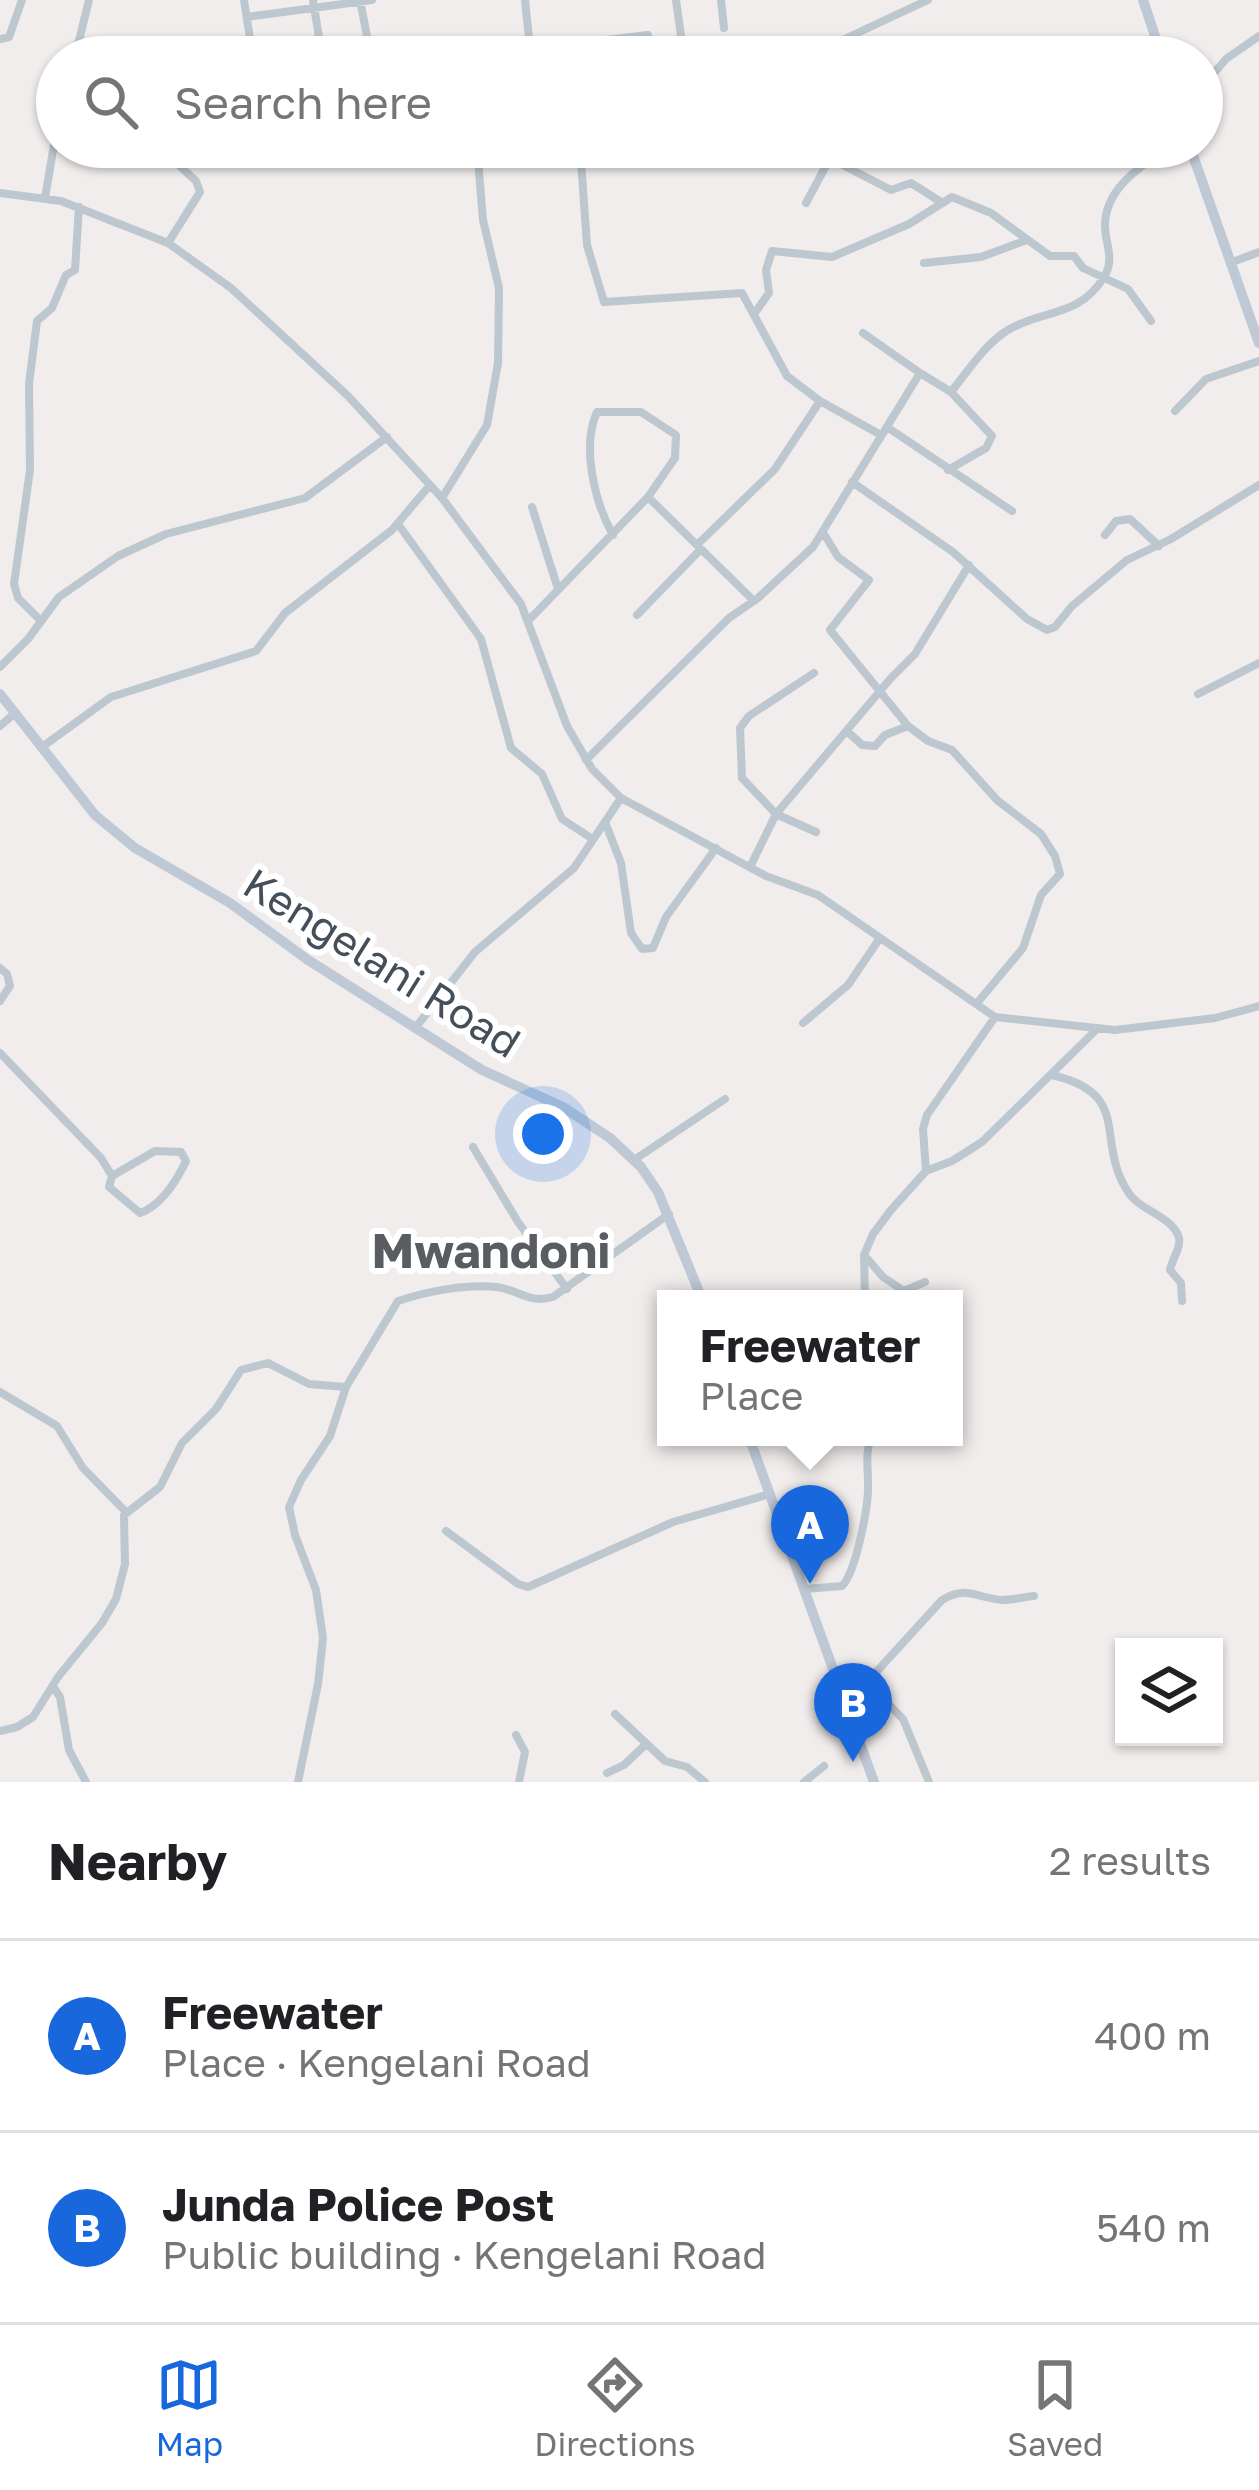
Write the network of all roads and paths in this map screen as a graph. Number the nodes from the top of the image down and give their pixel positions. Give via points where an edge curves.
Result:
1 (22, 0) edge
2 (89, 0) edge
3 (244, 0) edge
4 (373, 0) edge
5 (525, 0) edge
6 (676, 0) edge
7 (721, 0) edge
8 (928, 0) edge
9 (1143, 0) edge
10 (360, 1) edge
11 (314, 5) edge
12 (247, 17) junction
13 (724, 28) dead end
14 (649, 35) dead end
15 (80, 36) edge
16 (250, 36) edge
17 (319, 36) edge
18 (367, 36) edge
19 (529, 36) edge
20 (639, 36) edge
21 (681, 36) edge
22 (853, 36) edge
23 (1155, 36) edge
24 (1259, 36) edge
25 (0, 39) edge
26 (1223, 62) edge
27 (50, 168) edge
28 (182, 168) edge
29 (478, 168) edge
30 (582, 168) edge
31 (826, 168) edge
32 (846, 168) edge
33 (1141, 168) edge
34 (1197, 168) edge
35 (0, 193) edge
36 (45, 197) junction
37 (941, 202) junction
38 (806, 203) dead end
39 (79, 208) junction
40 (1026, 240) junction
41 (168, 243) junction
42 (1259, 252) edge
43 (924, 263) dead end
44 (1228, 264) junction
45 (1103, 280) junction
46 (754, 314) junction
47 (1150, 321) dead end
48 (862, 333) dead end
49 (1259, 344) edge
50 (1259, 361) edge
51 (920, 373) junction
52 (951, 392) junction
53 (820, 401) junction
54 (1175, 411) dead end
55 (884, 431) junction
56 (388, 437) junction
57 (947, 470) junction
58 (852, 482) junction
59 (430, 485) junction
60 (1259, 485) edge
61 (648, 497) junction
62 (442, 498) junction
63 (532, 507) dead end
64 (1012, 511) dead end
65 (398, 524) junction
66 (824, 533) junction
67 (1105, 535) dead end
68 (613, 536) junction
69 (1159, 545) junction
70 (699, 547) junction
71 (969, 565) junction
72 (558, 589) junction
73 (754, 601) junction
74 (637, 615) dead end
75 (529, 620) junction
76 (42, 621) junction
77 (1259, 663) edge
78 (0, 667) edge
79 (814, 673) dead end
80 (878, 693) junction
81 (0, 694) edge
82 (1198, 694) dead end
83 (14, 714) junction
84 (908, 726) junction
85 (0, 727) edge
86 (847, 731) junction
87 (41, 748) junction
88 (586, 760) junction
89 (621, 798) junction
90 (776, 814) junction
91 (604, 820) junction
92 (816, 832) dead end
93 (591, 838) junction
94 (716, 848) junction
95 (750, 867) junction
96 (880, 938) junction
97 (0, 968) edge
98 (0, 1001) edge
99 (978, 1002) junction
100 (1259, 1006) edge
101 (995, 1017) junction
102 (803, 1023) dead end
103 (416, 1027) junction
104 (1097, 1029) junction
105 (0, 1053) edge
106 (1051, 1074) junction
107 (725, 1099) dead end
108 (473, 1147) dead end
109 (634, 1160) junction
110 (926, 1172) junction
111 (112, 1176) junction
112 (670, 1214) junction
113 (864, 1255) junction
114 (925, 1282) dead end
115 (567, 1289) junction
116 (699, 1290) edge
117 (866, 1290) edge
118 (902, 1290) edge
119 (906, 1290) edge
120 (1181, 1301) dead end
121 (346, 1388) junction
122 (0, 1392) edge
123 (752, 1446) edge
124 (870, 1446) edge
125 (770, 1494) junction
126 (126, 1512) junction
127 (446, 1531) dead end
128 (805, 1588) junction
129 (1034, 1596) dead end
130 (866, 1681) junction
131 (54, 1688) junction
132 (846, 1706) junction
133 (615, 1714) dead end
134 (0, 1731) edge
135 (516, 1735) dead end
136 (645, 1745) junction
137 (824, 1766) dead end
138 (608, 1773) dead end
139 (86, 1782) edge
140 (298, 1782) edge
141 (519, 1782) edge
142 (705, 1782) edge
143 (804, 1782) edge
144 (874, 1782) edge
145 (929, 1782) edge

1 - 25 street via 9,37
2 - 15 street
3 - 12 street
4 - 10 street
5 - 19 street
6 - 21 street
7 - 13 street
8 - 22 street
9 - 23 main road
10 - 11 street
10 - 18 street
11 - 12 street
11 - 17 street
12 - 16 street
14 - 20 street
24 - 26 street
27 - 36 street
28 - 41 street via 200,192
29 - 62 street via 499,288 498,363 487,425
30 - 46 street via 587,245 604,302 738,292
31 - 38 street
32 - 37 street via 891,190 910,183
33 - 45 street via 1106,216 1110,262
34 - 44 main road
35 - 36 street
36 - 39 street
37 - 40 street via 955,198 986,210
37 - 46 street via 832,257 772,251 769,293
39 - 41 street
39 - 76 street via 75,270 37,321 29,384 30,470 14,584
40 - 43 street via 981,257
40 - 45 street via 1050,256 1075,256
41 - 56 street via 231,288
42 - 44 street
44 - 49 main road
45 - 47 street via 1128,289
45 - 52 street via 1070,309 1000,337
46 - 53 street via 782,371
48 - 51 street
50 - 54 street via 1206,379
51 - 52 street
51 - 55 street
52 - 57 street via 992,439
53 - 55 street
53 - 70 street via 776,469
55 - 57 street
55 - 58 street
56 - 59 street
56 - 76 street via 299,501 166,534 118,556 59,597
57 - 64 street
58 - 66 street
58 - 71 street
59 - 62 street
59 - 65 street
60 - 69 street
61 - 68 street
61 - 68 street via 675,458 676,435 641,412 597,412 594,479
61 - 70 street
62 - 75 street
63 - 72 street
65 - 87 street via 285,613 256,651 115,695
65 - 93 street via 481,639 511,748 542,774 562,819
66 - 73 street
66 - 80 street via 838,557 869,580 830,630
67 - 69 street via 1130,519
68 - 72 street
69 - 71 street via 1118,566 1047,630
70 - 73 street
70 - 74 street
71 - 80 street via 915,654
72 - 75 street
73 - 88 street
75 - 88 street via 556,703
76 - 78 street
77 - 82 street
79 - 90 street via 740,728 742,778
80 - 84 street
80 - 86 street
81 - 83 main road, Kengelani Road
83 - 85 street
83 - 87 main road, Kengelani Road
84 - 86 street via 874,746
84 - 99 street via 952,750 1041,834 1060,870 1041,895 1023,948
86 - 90 street
87 - 103 main road, Kengelani Road via 119,836
88 - 89 street
89 - 91 street
89 - 94 street
90 - 92 street
90 - 95 street
91 - 93 street
91 - 94 street via 642,949 653,948
93 - 103 street via 568,875 475,952
94 - 95 street
95 - 96 street via 818,896
96 - 99 street
96 - 102 street via 848,985
97 - 98 street via 10,986
99 - 101 street
100 - 104 street
101 - 104 street
101 - 110 street via 927,1115
103 - 109 main road, Kengelani Road via 494,1077 578,1116
104 - 106 street
105 - 111 street
106 - 110 street via 973,1149
106 - 120 street via 1083,1083 1097,1097 1124,1186 1177,1233 1170,1270
107 - 109 street
108 - 115 street
109 - 112 main road, Kengelani Road
110 - 113 street
111 - 111 street via 109,1187 142,1213 167,1193 186,1161 178,1151 154,1151
112 - 115 street
112 - 116 main road, Kengelani Road
113 - 117 street
113 - 118 street
114 - 119 street
115 - 121 street via 539,1300 494,1287 398,1301
121 - 126 street via 308,1384 268,1363 242,1370 182,1443 163,1483
121 - 140 street via 290,1507 323,1638
122 - 126 street via 57,1426 83,1468
123 - 125 main road
124 - 128 street via 852,1573 842,1586
125 - 127 street via 666,1525 528,1587
125 - 128 main road
126 - 131 street via 116,1599
128 - 132 main road
129 - 130 street via 954,1592
130 - 132 street
130 - 145 street via 903,1719
131 - 134 street via 33,1718
131 - 139 street
132 - 144 main road
133 - 136 street
135 - 141 street via 525,1752
136 - 138 street
136 - 142 street
137 - 143 street

